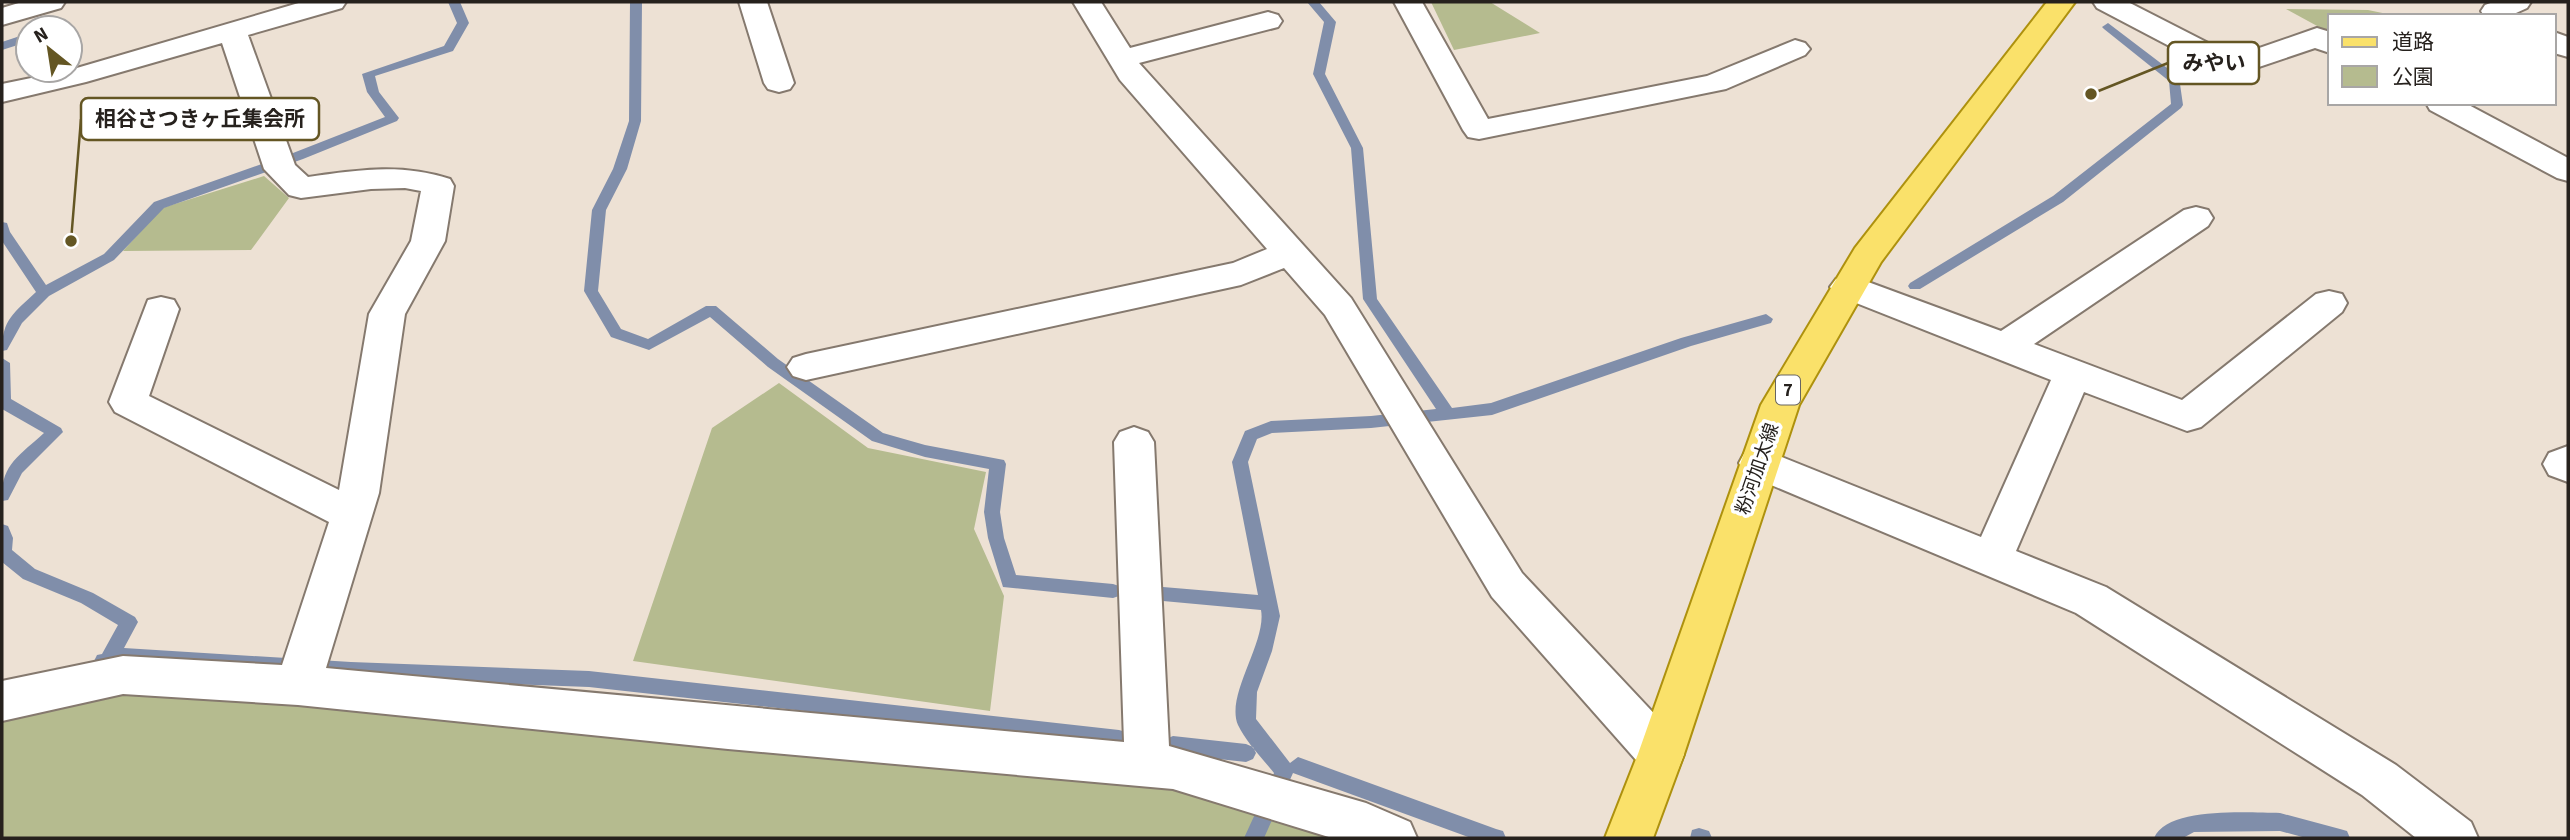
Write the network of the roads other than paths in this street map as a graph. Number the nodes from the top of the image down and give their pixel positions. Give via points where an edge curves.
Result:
1 (51, 2) edge
2 (332, 2) edge
3 (753, 2) edge
4 (1087, 2) edge
5 (1408, 2) edge
6 (2061, 2) edge
7 (2107, 2) edge
8 (2517, 2) edge
9 (2500, 14) edge
10 (2, 17) edge
11 (1268, 21) dead end
12 (232, 30) junction
13 (2328, 43) edge
14 (1795, 49) dead end
15 (1122, 59) junction
16 (779, 83) dead end
17 (2, 93) edge
18 (2445, 105) edge
19 (2568, 171) edge
20 (2196, 218) dead end
21 (1289, 253) junction
22 (1848, 287) junction
23 (2329, 303) dead end
24 (161, 309) dead end
25 (2004, 346) junction
26 (806, 367) dead end
27 (2073, 373) junction
28 (1134, 442) dead end
29 (2568, 461) edge
30 (1759, 463) junction
31 (2568, 467) edge
32 (352, 514) junction
33 (1992, 559) junction
34 (303, 668) junction
35 (2, 701) edge
36 (1661, 754) junction
37 (1142, 766) junction
38 (1393, 838) edge
39 (1629, 838) edge
40 (2454, 838) edge

1 - 10 street
2 - 12 street
3 - 16 street
4 - 15 street
5 - 14 street via 1479,130 1715,83
6 - 22 main road, 粉河加太線 / 7
7 - 13 street via 2206,54 2245,63 2318,37
8 - 9 street via 2495,11
11 - 15 street
12 - 17 street
12 - 32 street via 278,163 301,188 398,177 420,178 439,186 428,241 387,314
15 - 21 street
18 - 19 street
20 - 25 street
21 - 26 street via 1241,273
21 - 36 street via 1338,307 1507,585
22 - 25 street
22 - 30 main road, 粉河加太線 / 7 via 1780,405
23 - 27 street via 2187,417
24 - 32 street via 128,402
25 - 27 street
27 - 33 street
28 - 37 street via 1147,741
29 - 31 street via 2563,464
30 - 33 street
30 - 36 main road, 粉河加太線 / 7
32 - 34 street
33 - 40 street via 2091,600 2379,780
34 - 35 street via 123,675
34 - 37 street
36 - 39 main road, 粉河加太線 / 7
37 - 38 street via 1173,768 1366,825

